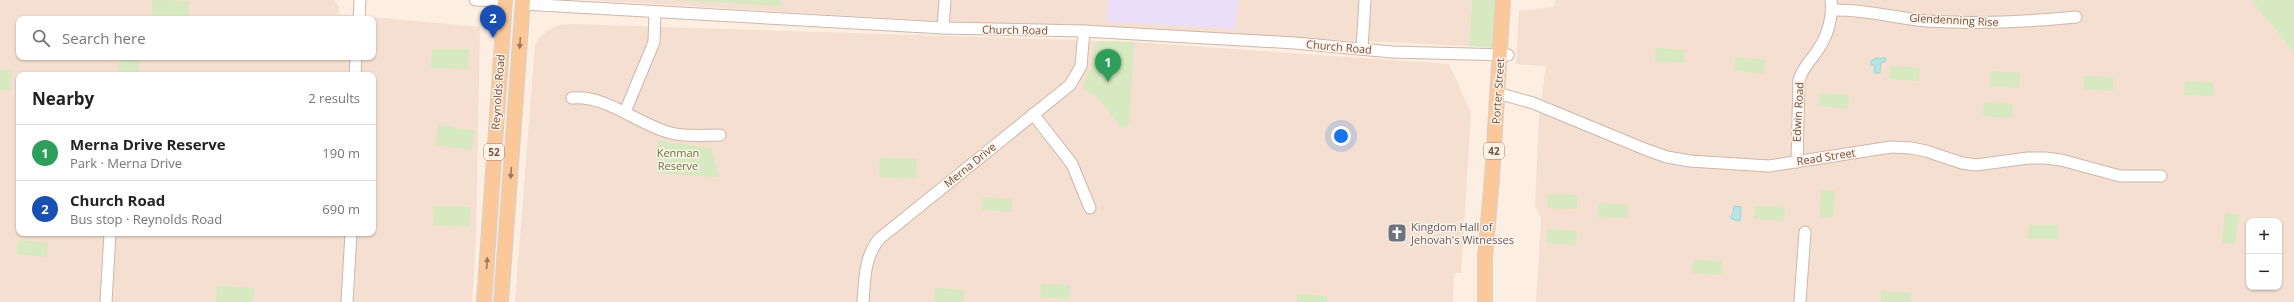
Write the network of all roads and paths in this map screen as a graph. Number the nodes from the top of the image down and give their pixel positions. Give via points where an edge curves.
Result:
1 (360, 0) edge
2 (475, 0) edge
3 (945, 0) edge
4 (1365, 0) edge
5 (1504, 0) edge
6 (1511, 0) edge
7 (505, 1) edge
8 (523, 2) edge
9 (1832, 5) edge
10 (655, 13) junction
11 (358, 16) edge
12 (2076, 17) dead end
13 (943, 28) junction
14 (1084, 31) junction
15 (1362, 49) junction
16 (1504, 55) junction
17 (501, 58) junction
18 (356, 60) edge
19 (355, 72) edge
20 (1501, 94) junction
21 (572, 98) dead end
22 (498, 102) junction
23 (516, 103) junction
24 (625, 112) junction
25 (1033, 114) junction
26 (720, 135) dead end
27 (1797, 162) junction
28 (2161, 176) dead end
29 (1090, 208) dead end
30 (1805, 232) dead end
31 (110, 236) edge
32 (351, 236) edge
33 (106, 302) edge
34 (347, 302) edge
35 (484, 302) edge
36 (501, 302) edge
37 (864, 302) edge
38 (1485, 302) edge
39 (1491, 302) edge
40 (1800, 302) edge

1 - 11 street
2 - 7 street
3 - 13 street
4 - 15 street
5 - 16 main road, Porter Street / 42
6 - 16 main road, Porter Street / 42
7 - 17 main road, Reynolds Road / 52
8 - 10 street, Church Road
8 - 17 main road via 514,6 510,38
8 -> 23 main road, Reynolds Road / 52
9 - 12 street, Glendenning Rise via 1850,10 1946,22 2015,23
9 - 27 street, Edwin Road via 1827,33 1819,49 1801,71
10 - 13 street, Church Road
10 - 24 street via 654,42
13 - 14 street, Church Road
14 - 15 street, Church Road
14 - 25 street, Merna Drive via 1081,66 1070,85
15 - 16 street, Church Road
16 - 20 main road, Porter Street / 42
17 - 22 main road, Reynolds Road / 52
18 - 19 street
20 - 27 street, Read Street via 1534,103 1667,157 1740,165 1769,166
20 - 38 main road, Porter Street / 42 via 1485,257
20 - 39 main road, Porter Street / 42
21 - 24 street via 581,97
22 - 23 main road
35 -> 22 main road, Reynolds Road / 52
23 -> 36 main road, Reynolds Road / 52
24 - 26 street via 671,133
25 - 29 street via 1072,164
25 - 37 street, Merna Drive via 878,239 870,250 865,264
27 - 28 street, Read Street via 1891,147 1911,148 1976,166 2045,158 2120,176
30 - 40 street
31 - 33 street
32 - 34 street

